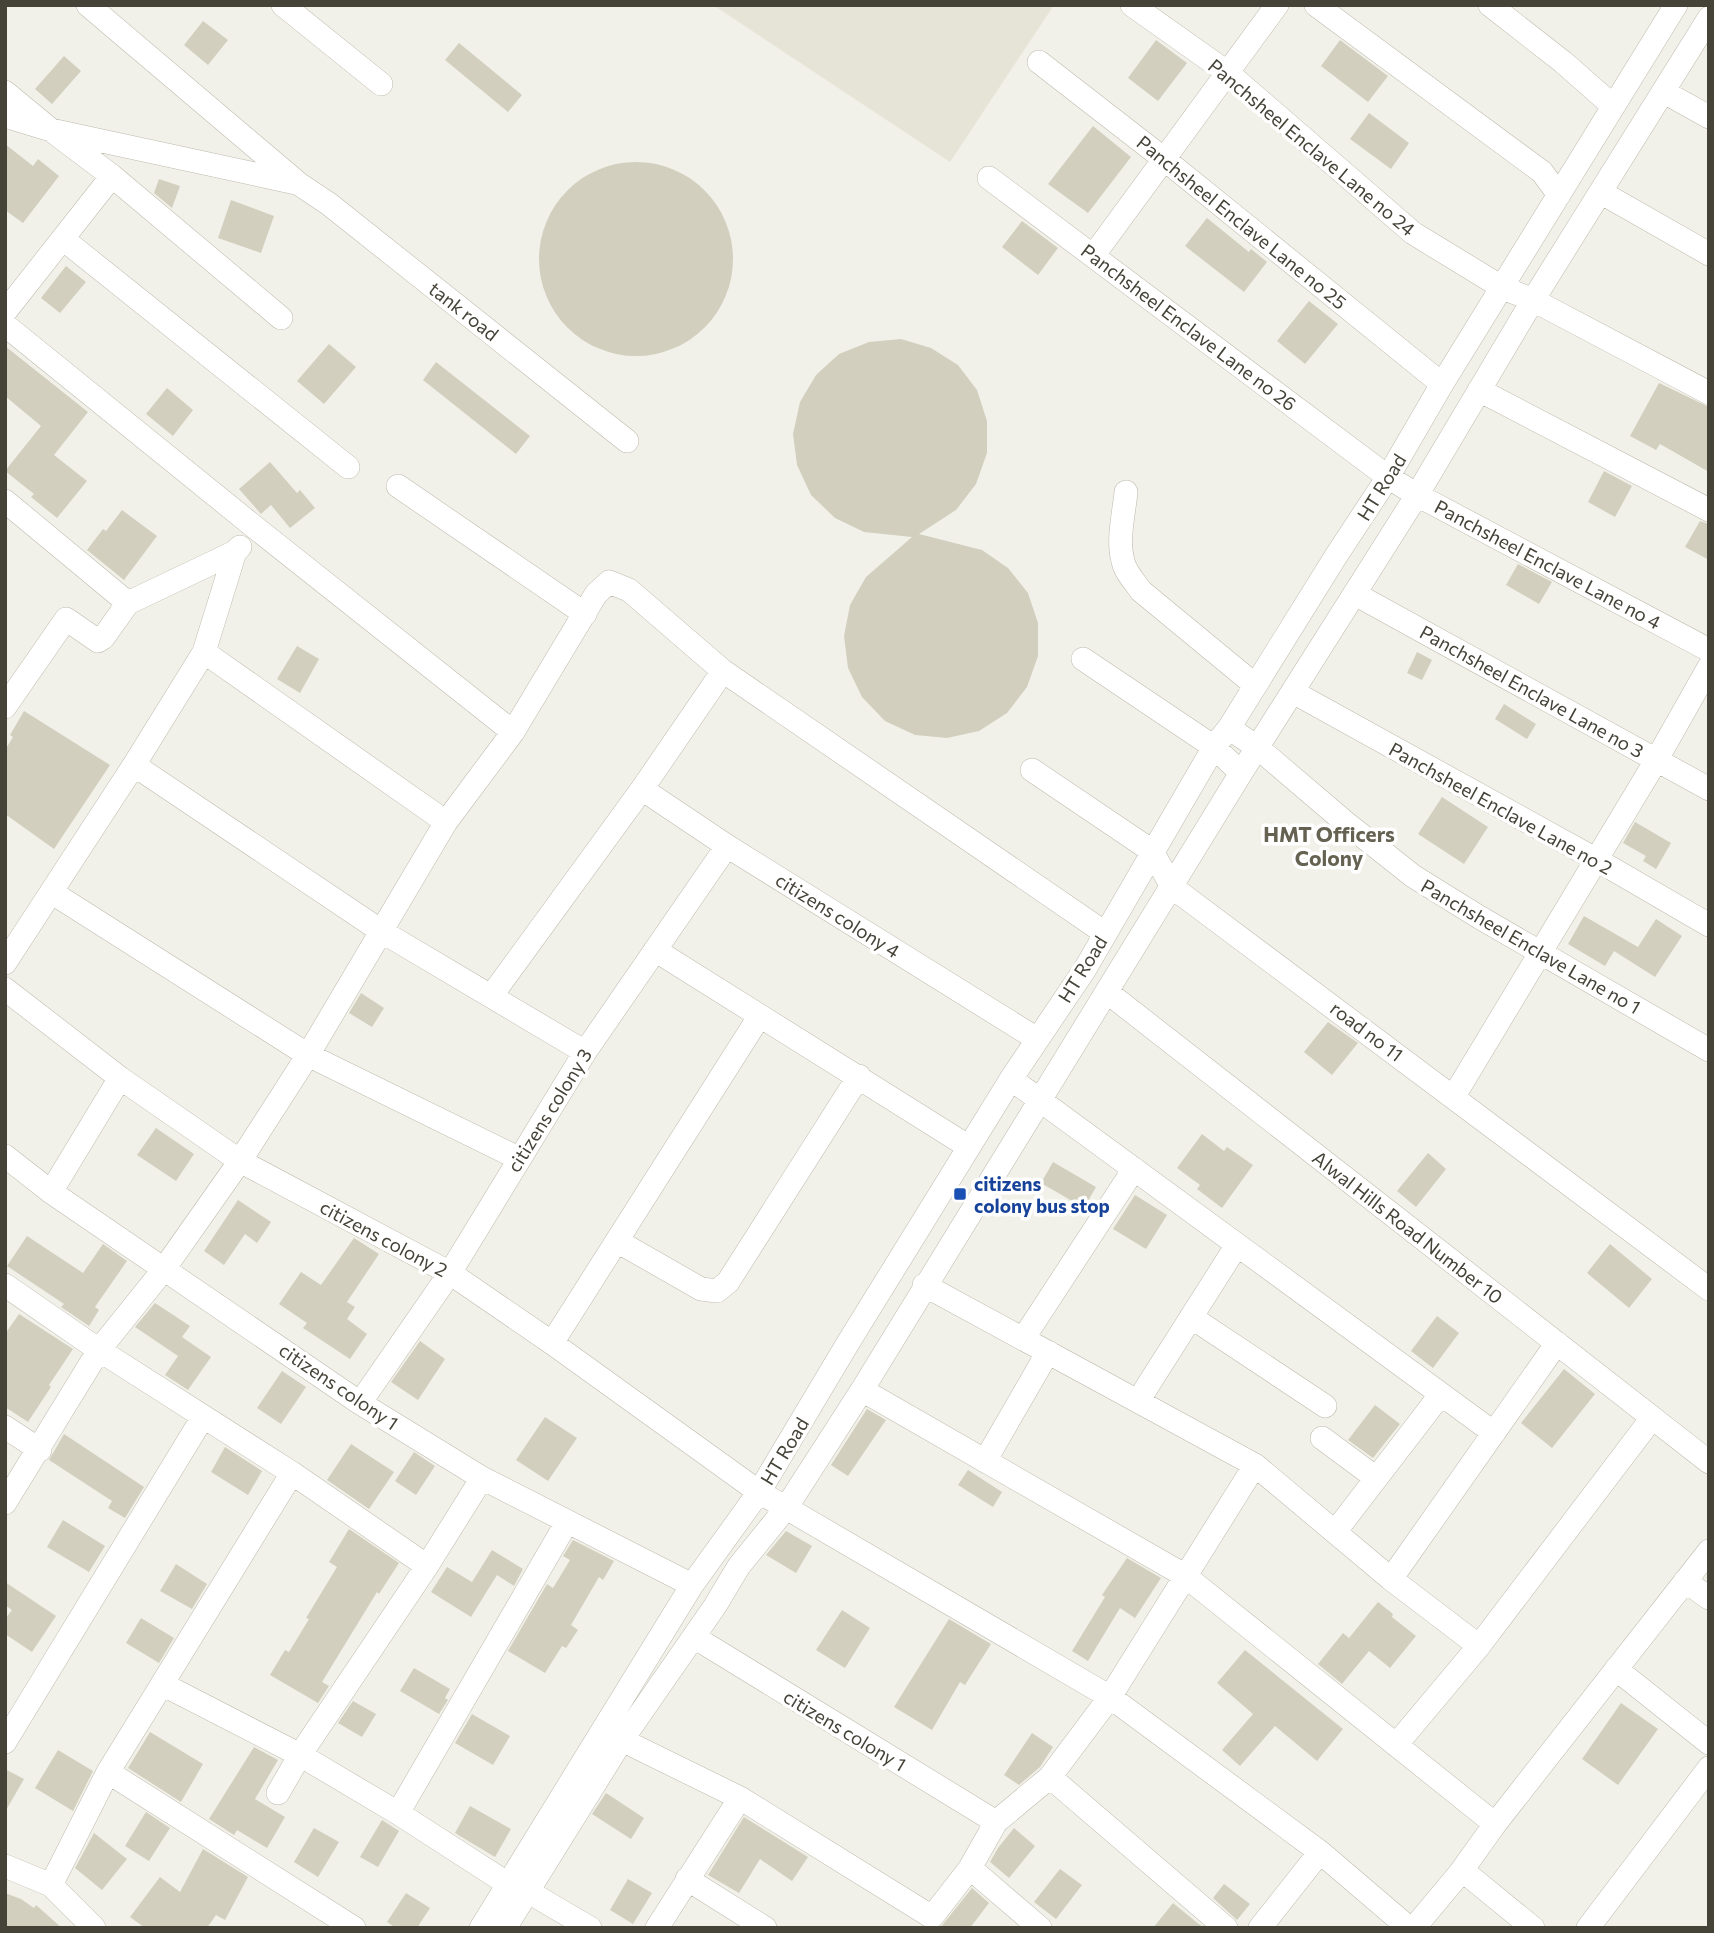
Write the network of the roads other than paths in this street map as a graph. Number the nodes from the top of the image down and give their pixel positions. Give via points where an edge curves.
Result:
1 (88, 5) edge
2 (283, 5) edge
3 (1132, 5) edge
4 (1277, 5) edge
5 (1316, 5) edge
6 (1490, 5) edge
7 (1676, 5) edge
8 (1709, 18) edge
9 (1039, 62) dead end
10 (1228, 73) junction
11 (381, 84) dead end
12 (5, 92) edge
13 (1664, 92) junction
14 (1613, 106) junction
15 (5, 116) edge
16 (1709, 117) edge
17 (51, 130) junction
18 (1164, 159) junction
19 (112, 176) junction
20 (989, 178) dead end
21 (299, 184) junction
22 (1602, 193) junction
23 (1559, 195) junction
24 (63, 239) junction
25 (1709, 254) edge
26 (1093, 256) junction
27 (1503, 288) junction
28 (1533, 300) junction
29 (5, 312) edge
30 (281, 318) dead end
31 (5, 325) edge
32 (1442, 384) junction
33 (1479, 390) junction
34 (1709, 393) edge
35 (627, 441) dead end
36 (348, 467) dead end
37 (1388, 477) junction
38 (398, 486) dead end
39 (1126, 492) dead end
40 (1417, 495) junction
41 (5, 501) edge
42 (1709, 509) edge
43 (257, 529) junction
44 (235, 552) junction
45 (1354, 594) junction
46 (128, 603) junction
47 (585, 614) junction
48 (1709, 650) edge
49 (204, 652) junction
50 (1083, 659) dead end
51 (1709, 667) edge
52 (723, 671) junction
53 (1255, 685) junction
54 (1293, 692) junction
55 (5, 707) edge
56 (1229, 727) junction
57 (513, 732) junction
58 (1214, 747) junction
59 (1258, 748) junction
60 (1657, 759) junction
61 (134, 765) junction
62 (1032, 770) dead end
63 (1241, 773) junction
64 (642, 789) junction
65 (1709, 789) edge
66 (446, 822) junction
67 (727, 846) junction
68 (1152, 851) junction
69 (1597, 860) junction
70 (1172, 887) junction
71 (51, 891) junction
72 (1709, 925) edge
73 (381, 930) junction
74 (1105, 933) junction
75 (655, 950) junction
76 (1541, 951) junction
77 (5, 963) edge
78 (5, 989) edge
79 (1107, 992) junction
80 (492, 995) junction
81 (759, 1017) junction
82 (1037, 1038) junction
83 (1709, 1051) edge
84 (585, 1052) junction
85 (308, 1055) junction
86 (859, 1076) junction
87 (120, 1078) junction
88 (1011, 1079) junction
89 (1454, 1096) junction
90 (1040, 1100) junction
91 (969, 1147) junction
92 (5, 1156) edge
93 (518, 1158) junction
94 (240, 1161) junction
95 (1134, 1169) junction
96 (51, 1192) junction
97 (617, 1241) junction
98 (1237, 1245) junction
99 (164, 1269) junction
100 (450, 1273) junction
101 (5, 1284) edge
102 (924, 1285) junction
103 (1709, 1289) edge
104 (1191, 1317) junction
105 (1023, 1339) junction
106 (552, 1343) junction
107 (1557, 1343) junction
108 (99, 1350) junction
109 (1048, 1352) junction
110 (862, 1390) junction
111 (1441, 1394) junction
112 (1138, 1401) junction
113 (360, 1403) junction
114 (1325, 1406) dead end
115 (203, 1418) junction
116 (1652, 1418) junction
117 (5, 1427) edge
118 (1494, 1433) junction
119 (1322, 1438) dead end
120 (40, 1450) junction
121 (985, 1461) junction
122 (1709, 1462) edge
123 (1255, 1465) junction
124 (292, 1474) junction
125 (482, 1478) junction
126 (1376, 1478) junction
127 (759, 1492) junction
128 (5, 1503) edge
129 (786, 1508) junction
130 (567, 1522) junction
131 (1335, 1532) junction
132 (1709, 1551) edge
133 (427, 1566) junction
134 (1184, 1576) junction
135 (1391, 1579) junction
136 (1685, 1581) junction
137 (692, 1585) junction
138 (1709, 1598) edge
139 (694, 1637) junction
140 (1479, 1646) junction
141 (1616, 1669) junction
142 (162, 1684) junction
143 (1110, 1697) junction
144 (622, 1740) junction
145 (5, 1742) edge
146 (1709, 1743) edge
147 (1396, 1745) junction
148 (300, 1755) junction
149 (1709, 1768) edge
150 (108, 1772) junction
151 (1050, 1777) junction
152 (278, 1793) dead end
153 (740, 1798) junction
154 (398, 1813) junction
155 (996, 1822) junction
156 (1495, 1824) junction
157 (1320, 1852) junction
158 (5, 1866) edge
159 (970, 1868) junction
160 (1462, 1870) junction
161 (687, 1879) junction
162 (51, 1885) junction
163 (517, 1887) junction
164 (94, 1928) edge
165 (354, 1928) edge
166 (481, 1928) edge
167 (505, 1928) edge
168 (590, 1928) edge
169 (657, 1928) edge
170 (765, 1928) edge
171 (1040, 1928) edge
172 (1226, 1928) edge
173 (1260, 1928) edge
174 (1409, 1928) edge
175 (1414, 1928) edge
176 (1533, 1928) edge
177 (1588, 1928) edge

1 - 21 street
2 - 11 street
3 - 10 street, Panchsheel Enclave Lane no 24
4 - 10 street
5 - 23 street via 1542,172
6 - 14 street
7 - 14 street, HT Road
8 - 13 street, HT Road
9 - 18 street, Panchsheel Enclave Lane no 25
10 - 18 street
10 - 27 street, Panchsheel Enclave Lane no 24 via 1413,233
12 - 17 street
13 - 16 street
13 - 22 street, HT Road
14 - 23 street, HT Road
15 - 17 street
17 - 19 street
17 - 21 street
18 - 26 street
18 - 32 street, Panchsheel Enclave Lane no 25
19 - 24 street
19 - 30 street
20 - 26 street, Panchsheel Enclave Lane no 26
21 - 35 street, tank road
22 - 25 street
22 - 28 street, HT Road
23 - 27 street, HT Road
24 - 29 street
24 - 36 street
26 - 37 street, Panchsheel Enclave Lane no 26
27 - 28 street, Panchsheel Enclave Lane no 24
27 - 32 street, HT Road
28 - 33 street, HT Road
28 - 34 street, Panchsheel Enclave Lane no 24
31 - 43 street
32 - 37 street, HT Road
33 - 40 street, HT Road
33 - 42 street
37 - 40 street, Panchsheel Enclave Lane no 4
37 - 53 street, HT Road
38 - 47 street
39 - 53 street via 1123,563 1141,591
40 - 45 street, HT Road
40 - 48 street, Panchsheel Enclave Lane no 4
41 - 46 street
43 - 44 street
43 - 57 street
44 - 46 street
44 - 49 street
45 - 54 street, HT Road
45 - 60 street, Panchsheel Enclave Lane no 3
46 - 55 street via 98,641 66,619
47 - 52 street via 609,582 629,590
47 - 57 street
49 - 61 street
49 - 66 street
50 - 58 street
51 - 60 street
52 - 64 street
52 - 74 street
53 - 56 street, HT Road
54 - 59 street, HT Road
54 - 69 street, Panchsheel Enclave Lane no 2
56 - 58 street, HT Road
56 - 59 street, Panchsheel Enclave Lane no 1
57 - 66 street
58 - 63 street
58 - 68 street, HT Road
59 - 63 street, HT Road
59 - 76 street, Panchsheel Enclave Lane no 1 via 1413,876
60 - 65 street, Panchsheel Enclave Lane no 3
60 - 69 street
61 - 71 street
61 - 73 street
62 - 68 street, road no 11
63 - 70 street, HT Road
64 - 67 street, citizens colony 4
64 - 80 street
66 - 73 street
67 - 75 street, citizens colony 3
67 - 82 street, citizens colony 4
68 - 70 street, road no 11
68 - 74 street, HT Road
69 - 72 street, Panchsheel Enclave Lane no 2
69 - 76 street
70 - 79 street, HT Road
70 - 89 street, road no 11
71 - 77 street
71 - 85 street
73 - 80 street
73 - 85 street
74 - 82 street, HT Road
75 - 81 street
75 - 84 street, citizens colony 3
76 - 83 street, Panchsheel Enclave Lane no 1
76 - 89 street
78 - 87 street, citizens colony 2
79 - 90 street, HT Road
79 - 107 street, Alwal Hills Road Number 10
80 - 84 street
81 - 86 street
81 - 97 street
82 - 88 street, HT Road
84 - 93 street, citizens colony 3
85 - 93 street
85 - 94 street
86 - 91 street
86 - 97 street via 728,1282 717,1291 701,1289
87 - 94 street, citizens colony 2
87 - 96 street
88 - 90 street
88 - 91 street, HT Road
89 - 103 street, road no 11
90 - 95 street
90 - 102 street, HT Road
91 - 127 street, HT Road
92 - 96 street, citizens colony 1
93 - 100 street, citizens colony 3
94 - 99 street
94 - 100 street, citizens colony 2
95 - 98 street
95 - 105 street
96 - 99 street, citizens colony 1
97 - 106 street
98 - 104 street
98 - 111 street
99 - 108 street
99 - 113 street, citizens colony 1
100 - 106 street, citizens colony 2
100 - 113 street, citizens colony 3
101 - 108 street
102 - 105 street
102 - 110 street, HT Road
104 - 112 street
104 - 114 street
105 - 109 street
106 - 127 street, citizens colony 2
107 - 116 street, Alwal Hills Road Number 10
107 - 118 street
108 - 115 street
108 - 120 street
109 - 112 street
109 - 121 street
110 - 121 street
110 - 129 street, HT Road
111 - 118 street
111 - 126 street
112 - 123 street
113 - 125 street, citizens colony 1
115 - 124 street
115 - 145 street
116 - 122 street, Alwal Hills Road Number 10
116 - 140 street
117 - 120 street
118 - 135 street
119 - 126 street
120 - 128 street
121 - 134 street
123 - 131 street
123 - 134 street
124 - 133 street
124 - 142 street
125 - 130 street, citizens colony 1
125 - 133 street
126 - 131 street
127 - 129 street, citizens colony 2
127 - 137 street, HT Road
129 - 139 street, HT Road via 739,1566
129 - 143 street, citizens colony 2
130 - 137 street, citizens colony 1
130 - 154 street
131 - 135 street
132 - 136 street
133 - 148 street
134 - 143 street
134 - 147 street
135 - 140 street
136 - 138 street
136 - 141 street
137 - 163 street, HT Road
139 - 144 street, HT Road
139 - 155 street, citizens colony 1
140 - 147 street
141 - 146 street
141 - 156 street
142 - 148 street
142 - 150 street
143 - 151 street
143 - 157 street, citizens colony 2
144 - 153 street
144 - 163 street, HT Road
147 - 156 street
148 - 152 street
148 - 154 street
149 - 177 street
150 - 162 street
150 - 165 street
151 - 155 street
151 - 172 street
153 - 159 street via 932,1917
153 - 161 street
154 - 163 street
155 - 159 street
156 - 160 street
157 - 173 street
157 - 174 street, citizens colony 2
158 - 162 street
159 - 171 street
160 - 175 street
160 - 176 street
161 - 169 street
161 - 170 street
162 - 164 street
163 - 166 street, HT Road
163 - 167 street, HT Road
163 - 168 street

